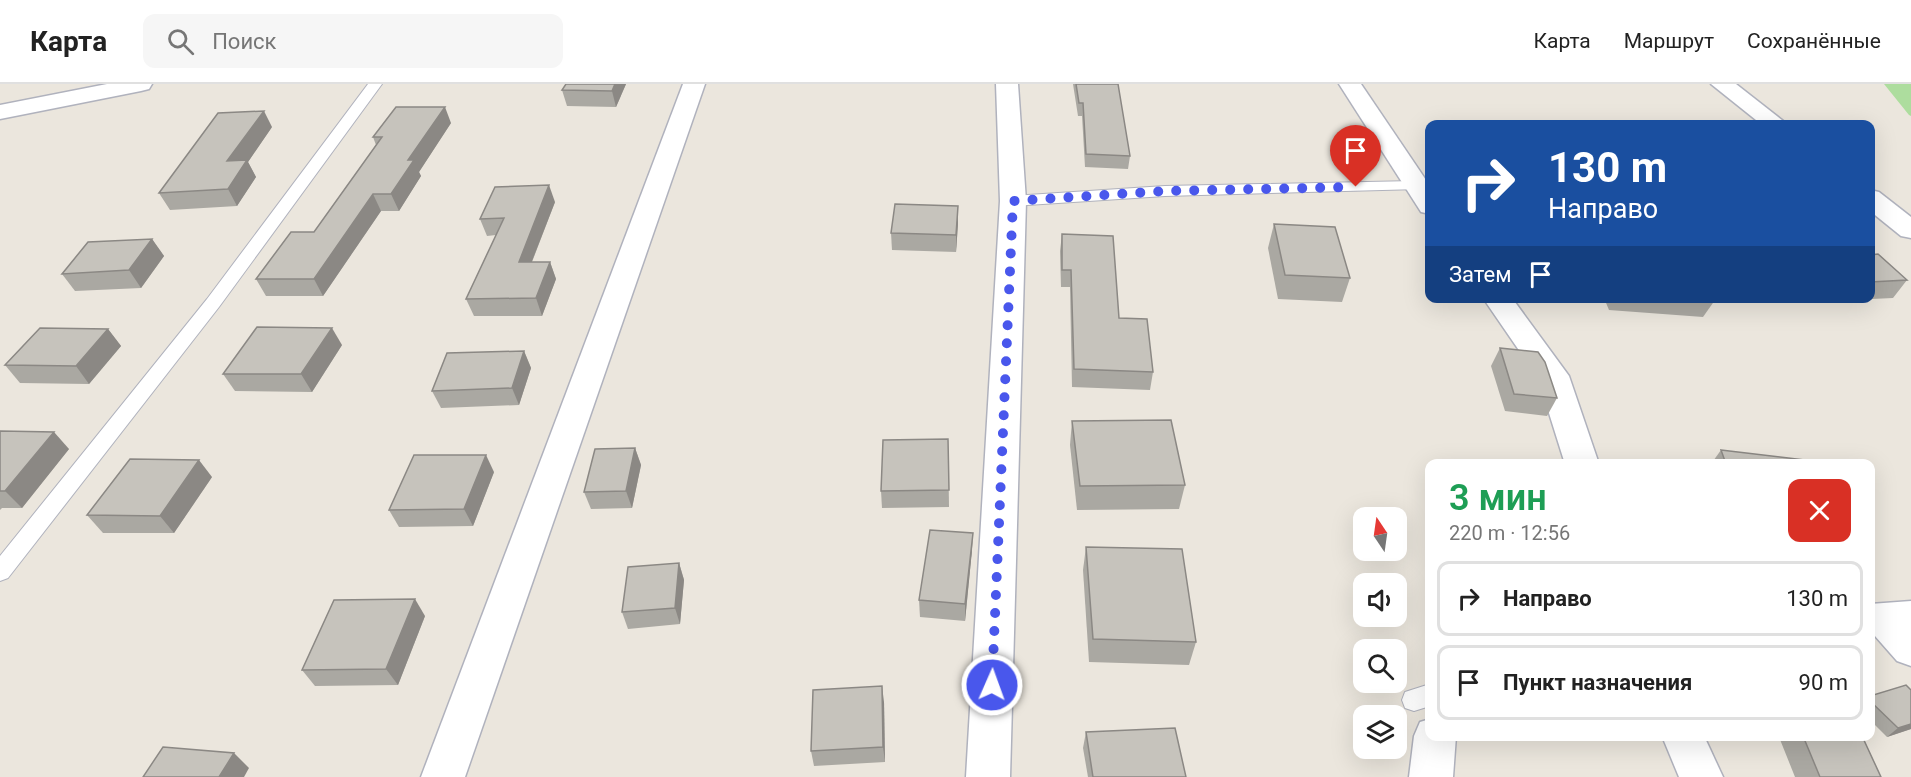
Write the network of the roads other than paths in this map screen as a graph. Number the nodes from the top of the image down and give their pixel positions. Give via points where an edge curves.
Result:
1 (141, 84) edge
2 (375, 84) edge
3 (694, 84) edge
4 (1007, 84) edge
5 (1350, 84) edge
6 (1722, 84) edge
7 (0, 112) edge
8 (1770, 120) edge
9 (1415, 186) junction
10 (1425, 199) edge
11 (1013, 201) junction
12 (1875, 202) edge
13 (1911, 230) edge
14 (1501, 303) edge
15 (1580, 459) edge
16 (0, 572) edge
17 (1889, 619) edge
18 (1911, 649) edge
19 (1435, 741) edge
20 (1685, 741) edge
21 (443, 777) edge
22 (988, 777) edge
23 (1431, 777) edge
24 (1701, 777) edge

1 - 7 street
2 - 16 lane via 213,303
3 - 21 street
4 - 11 street
5 - 9 street
6 - 8 street
9 - 10 street
9 - 11 lane via 1165,191
11 - 22 street
12 - 13 street
14 - 15 street via 1553,376
17 - 18 street
19 - 23 street
20 - 24 street

